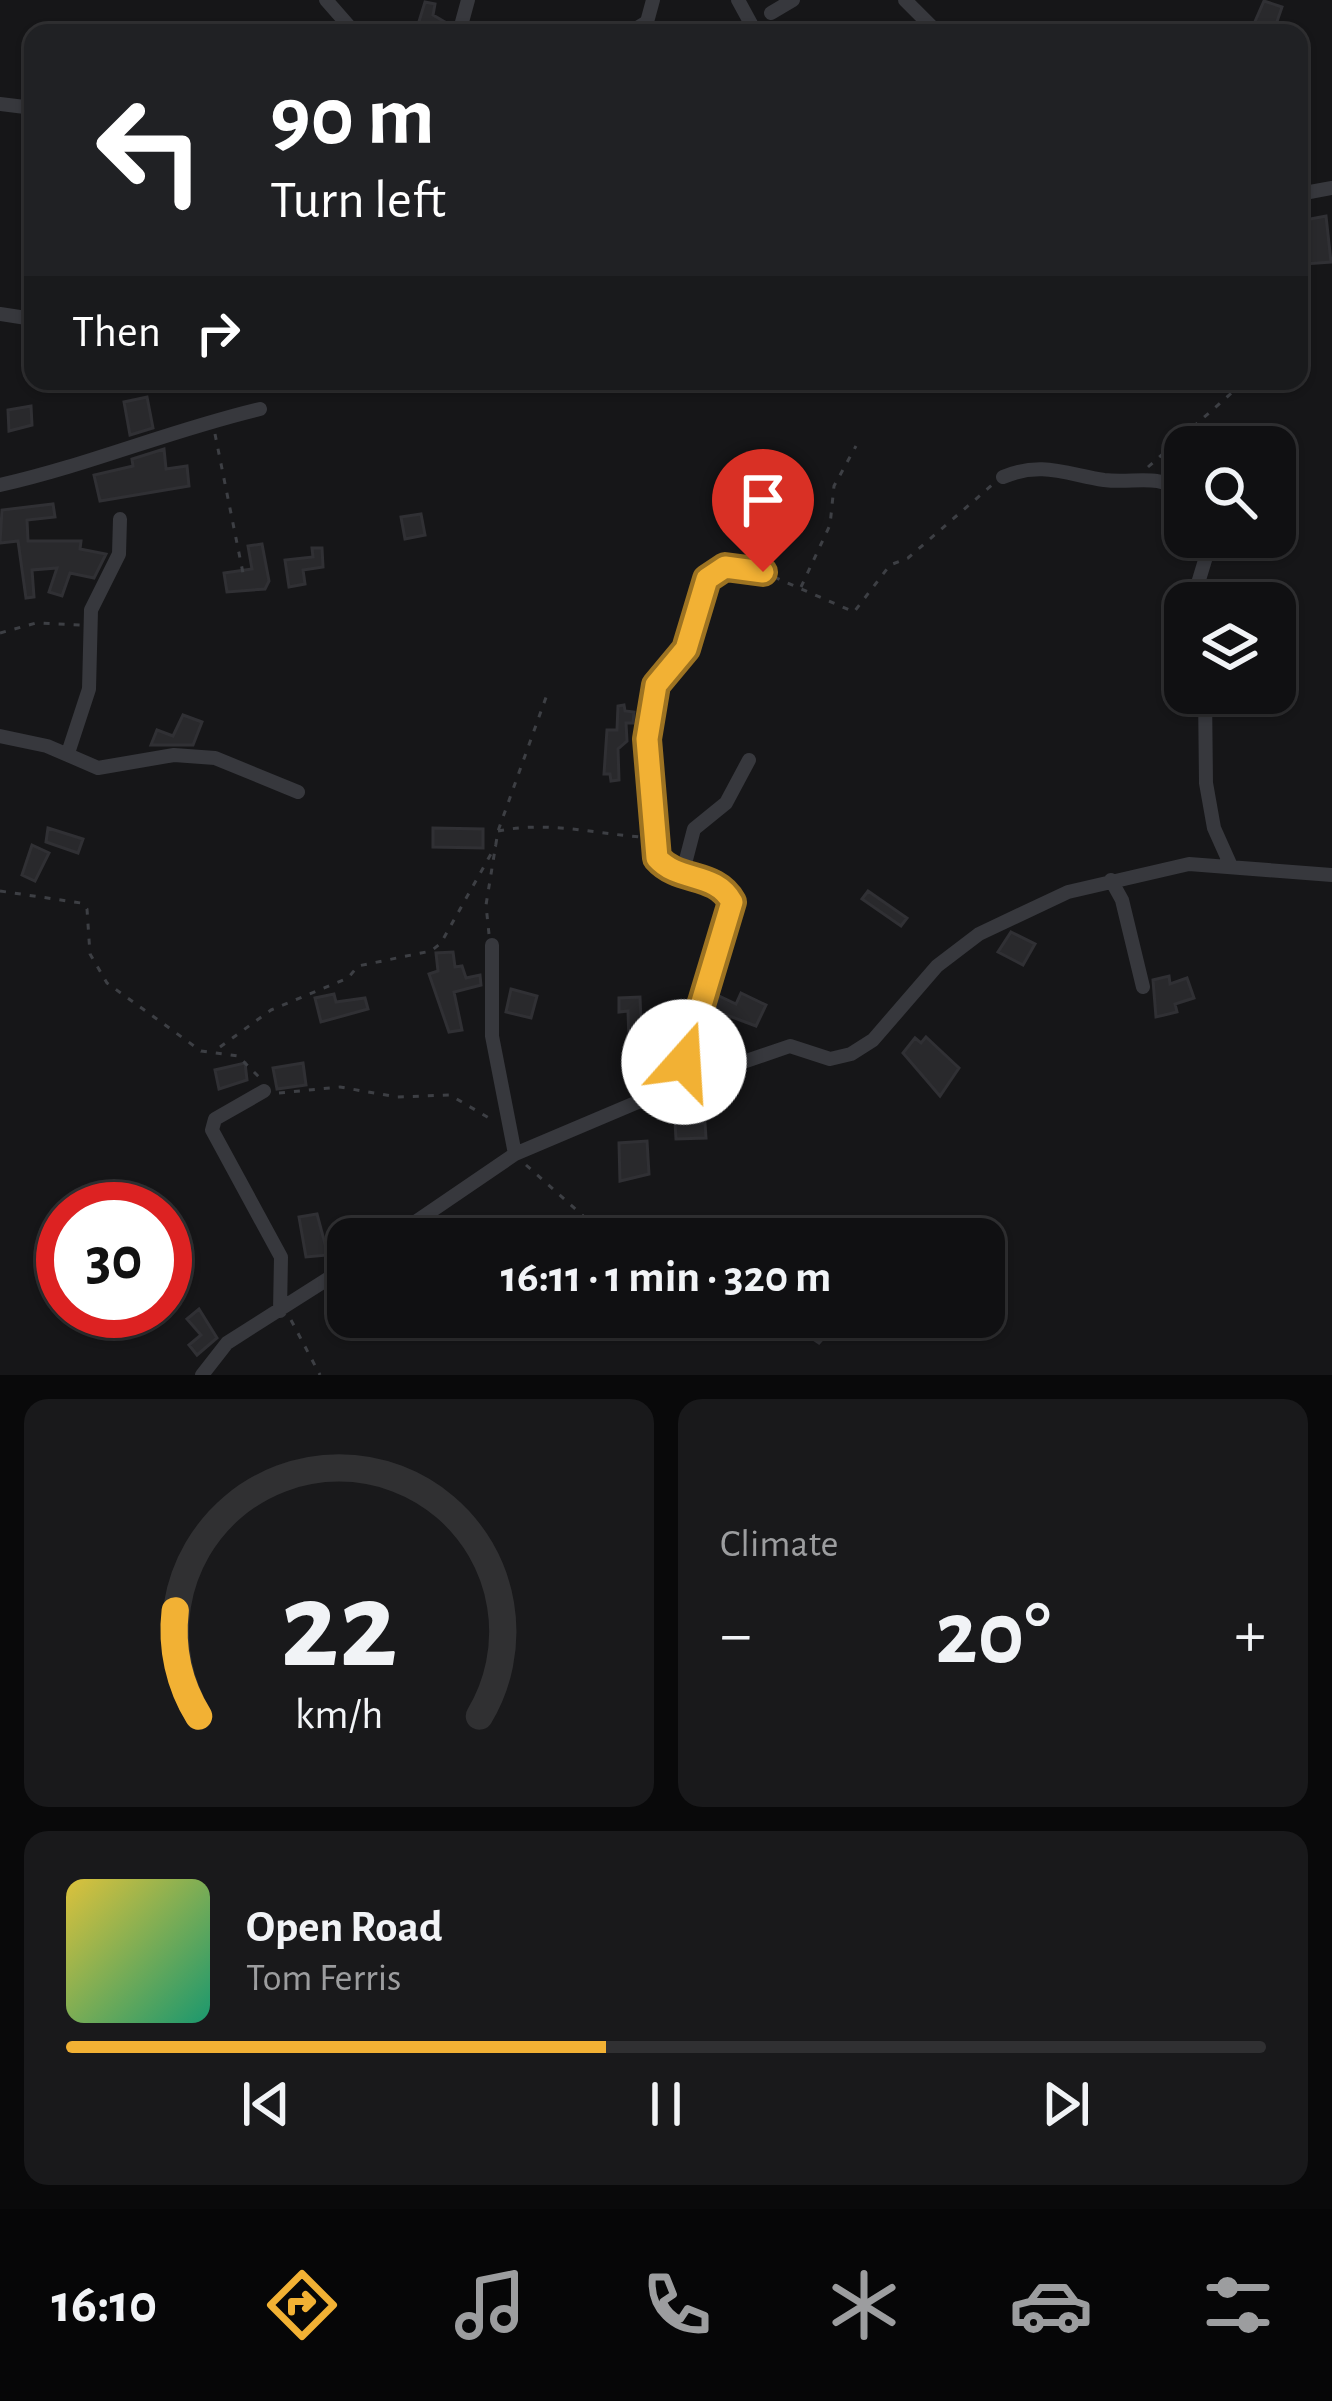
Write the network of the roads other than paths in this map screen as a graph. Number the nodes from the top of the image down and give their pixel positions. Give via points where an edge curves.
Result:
1 (326, 0) edge
2 (793, 0) edge
3 (905, 0) edge
4 (771, 13) dead end
5 (347, 24) edge
6 (929, 24) edge
7 (260, 409) dead end
8 (1003, 477) road end
9 (1164, 481) edge
10 (0, 484) edge
11 (120, 519) dead end
12 (763, 572) road end
13 (1205, 714) edge
14 (0, 736) edge
15 (68, 753) junction
16 (748, 760) dead end
17 (298, 792) dead end
18 (1231, 866) junction
19 (682, 875) junction
20 (1332, 875) edge
21 (1111, 880) junction
22 (492, 945) road end
23 (1142, 987) dead end
24 (676, 1086) junction
25 (264, 1091) road end
26 (514, 1150) junction
27 (420, 1218) edge
28 (327, 1280) edge
29 (282, 1309) junction
30 (202, 1375) edge

1 - 5 street
2 - 4 street
3 - 6 street
7 - 10 street via 127,445 71,470
8 - 9 street via 1043,467 1102,480
11 - 15 street via 118,554 87,627 89,689
12 - 19 street via 715,569 686,649 656,685 647,739 653,842 657,858
13 - 18 street via 1206,783
14 - 15 street
15 - 17 street via 98,768 174,755 215,758
16 - 19 street via 726,802 694,829
18 - 20 street
18 - 21 street via 1189,863
19 - 24 street via 717,883 732,902
21 - 23 street
21 - 24 street via 979,934 937,965 873,1040 851,1054 830,1059 790,1046
22 - 26 street via 492,1036
24 - 26 street
25 - 29 street via 215,1119 212,1130 281,1257
26 - 27 street
28 - 29 street
29 - 30 street via 227,1343

